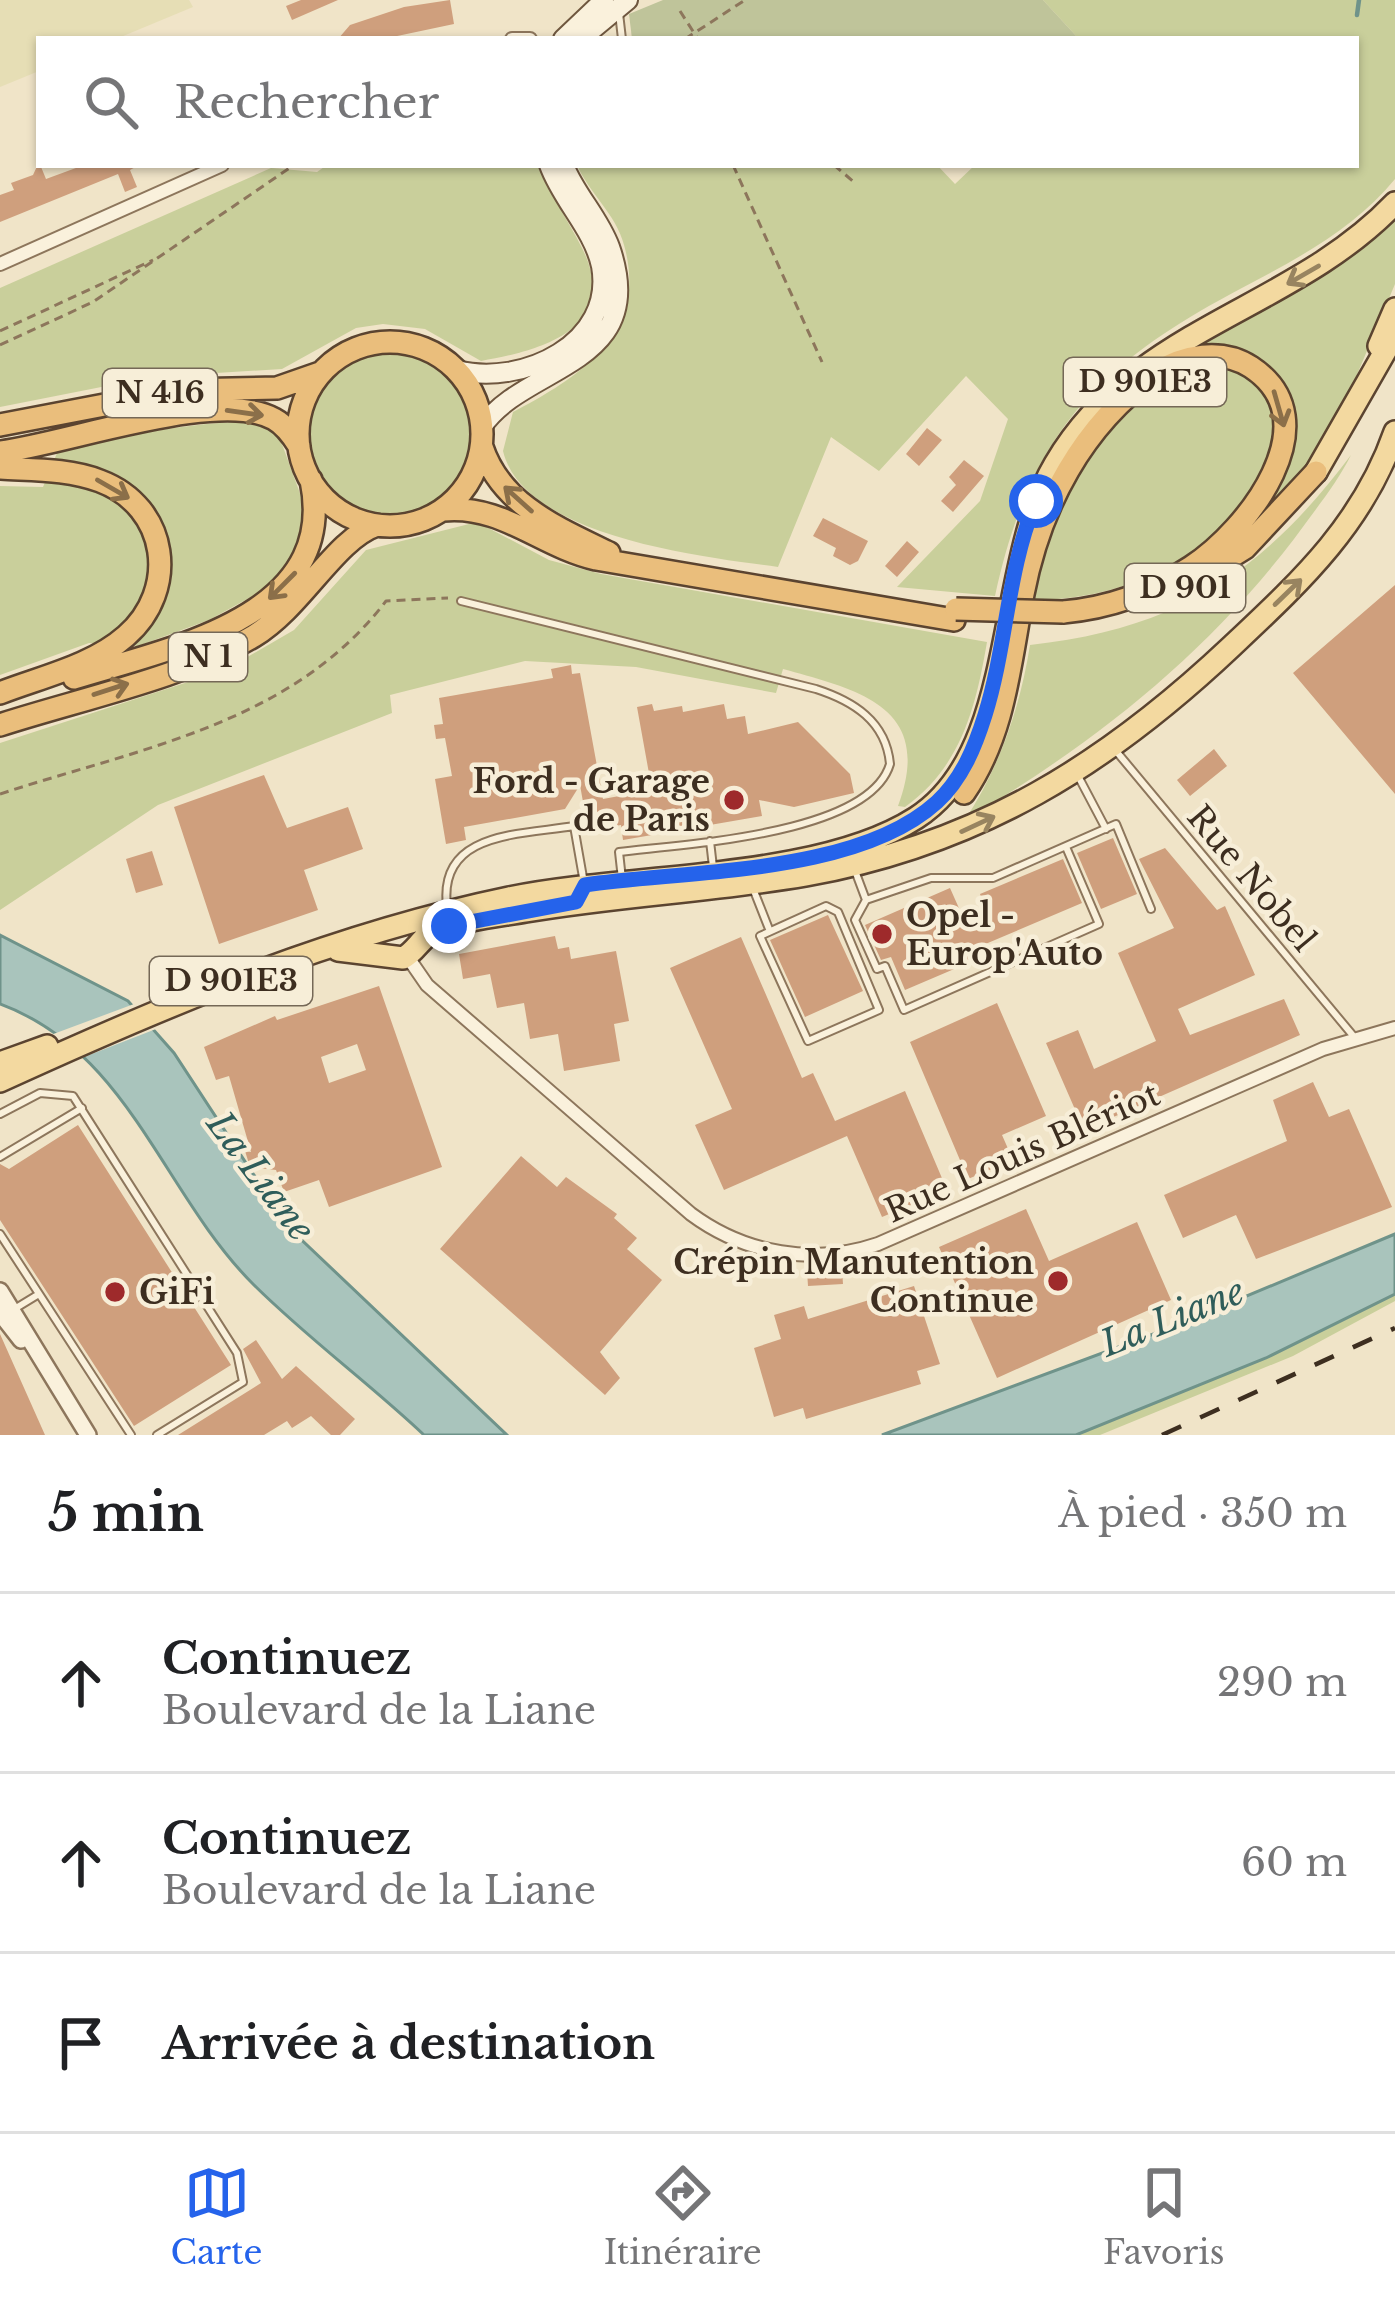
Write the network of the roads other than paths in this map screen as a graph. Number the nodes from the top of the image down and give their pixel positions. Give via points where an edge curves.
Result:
1 (616, 2) edge
2 (566, 36) edge
3 (584, 36) edge
4 (622, 36) edge
5 (215, 168) edge
6 (551, 168) edge
7 (566, 168) edge
8 (1395, 203) edge
9 (0, 264) edge
10 (1395, 308) edge
11 (1395, 334) edge
12 (457, 370) junction
13 (321, 373) junction
14 (1345, 423) junction
15 (0, 425) edge
16 (1395, 432) edge
17 (482, 437) junction
18 (299, 446) junction
19 (0, 452) edge
20 (0, 468) edge
21 (1316, 472) joint
22 (310, 479) junction
23 (442, 510) junction
24 (376, 525) junction
25 (649, 567) junction
26 (461, 602) road end
27 (1062, 618) junction
28 (0, 696) edge
29 (0, 725) edge
30 (1114, 748) junction
31 (1076, 772) junction
32 (964, 793) joint
33 (1106, 829) junction
34 (710, 841) junction
35 (1066, 848) junction
36 (856, 864) junction
37 (710, 878) junction
38 (622, 879) junction
39 (751, 882) junction
40 (580, 893) junction
41 (866, 900) junction
42 (1151, 909) dead end
43 (448, 915) junction
44 (395, 927) junction
45 (769, 929) junction
46 (320, 950) junction
47 (405, 952) junction
48 (1395, 1028) edge
49 (1355, 1038) junction
50 (57, 1048) junction
51 (0, 1063) edge
52 (0, 1081) edge
53 (82, 1108) junction
54 (0, 1114) edge
55 (0, 1157) edge
56 (0, 1234) edge
57 (0, 1291) edge
58 (39, 1294) junction
59 (5, 1313) edge
60 (88, 1435) edge
61 (130, 1435) edge
62 (157, 1435) edge

1 - 2 main road
1 - 3 main road
1 - 4 lane
5 - 9 street
6 - 12 main road via 600,263 596,313 581,338 550,359 484,373
7 - 17 main road via 611,252 611,314 579,361 505,401
8 -> 37 main road, D 901E3 via 1315,269 1159,353 1082,424 1031,514 982,726 938,801 860,843
10 - 14 main road, D 901
11 - 14 main road, D 901
12 - 13 highway via 424,348 392,341 353,350
12 - 17 highway via 473,394
13 - 15 highway, N 416 via 278,388 182,390
13 - 18 highway via 304,401
14 - 21 main road, D 901
30 -> 16 main road, D 901E3 via 1330,550 1365,502
17 - 23 highway via 469,483
25 -> 17 highway, D 901 via 534,514 494,474
19 -> 18 highway, N 416 via 222,410 272,418
18 - 22 highway
20 -> 28 highway via 83,476 117,488 151,525 161,562 153,604 125,637
21 - 27 highway, D 901 via 1267,529 1198,581 1142,606
22 - 24 highway via 341,512
22 -> 28 highway, N 1 via 314,522 306,552 284,587 258,608 200,638
23 - 24 highway via 408,524
23 - 25 highway, D 901 via 486,510 552,546
29 -> 24 highway, N 1 via 246,640 298,602 350,538
25 - 27 highway, D 901 via 955,614
26 - 34 lane via 816,688 857,706 878,728 890,764 872,795 771,833
32 -> 27 highway, D 901E3 via 1003,706 1039,532 1080,450 1132,392 1179,361 1219,356 1256,371 1281,406 1284,434 1248,514 1174,577
30 - 31 main road, D 901E3
30 - 49 lane, Rue Nobel
31 - 33 lane
36 -> 31 main road, D 901E3 via 964,831
32 - 36 main road, D 901E3 via 920,832
33 - 35 lane
33 - 42 lane via 1116,824
34 - 37 lane
34 - 38 lane via 619,852
35 - 41 lane via 993,878 931,878
35 - 41 lane via 1099,924 904,1010 855,920
36 - 39 main road, D 901E3
36 - 41 lane
37 - 38 main road, D 901E3
37 - 39 main road, D 901E3
37 - 40 main road, D 901E3
38 - 40 main road, D 901E3
39 - 45 lane
40 - 43 main road, D 901E3
40 - 43 lane via 574,826 461,852 448,870
40 - 47 main road, D 901E3 via 449,926
43 - 44 main road, D 901E3
44 - 46 main road, D 901E3
44 - 47 main road via 384,942
45 - 45 lane via 759,940 808,1041 879,1010 834,908
46 - 47 main road
46 - 50 main road, D 901E3
47 - 49 street, Rue Louis Blériot via 427,986 691,1214 737,1241 797,1255 886,1241
48 - 49 street, Rue Louis Blériot
50 - 51 main road, D 901E3
50 - 52 main road, D 901E3
53 - 54 lane via 73,1096 40,1093
53 - 55 lane
53 - 62 lane via 244,1374
56 - 58 lane
57 - 59 street
58 - 59 lane
58 - 61 lane
59 - 60 street

